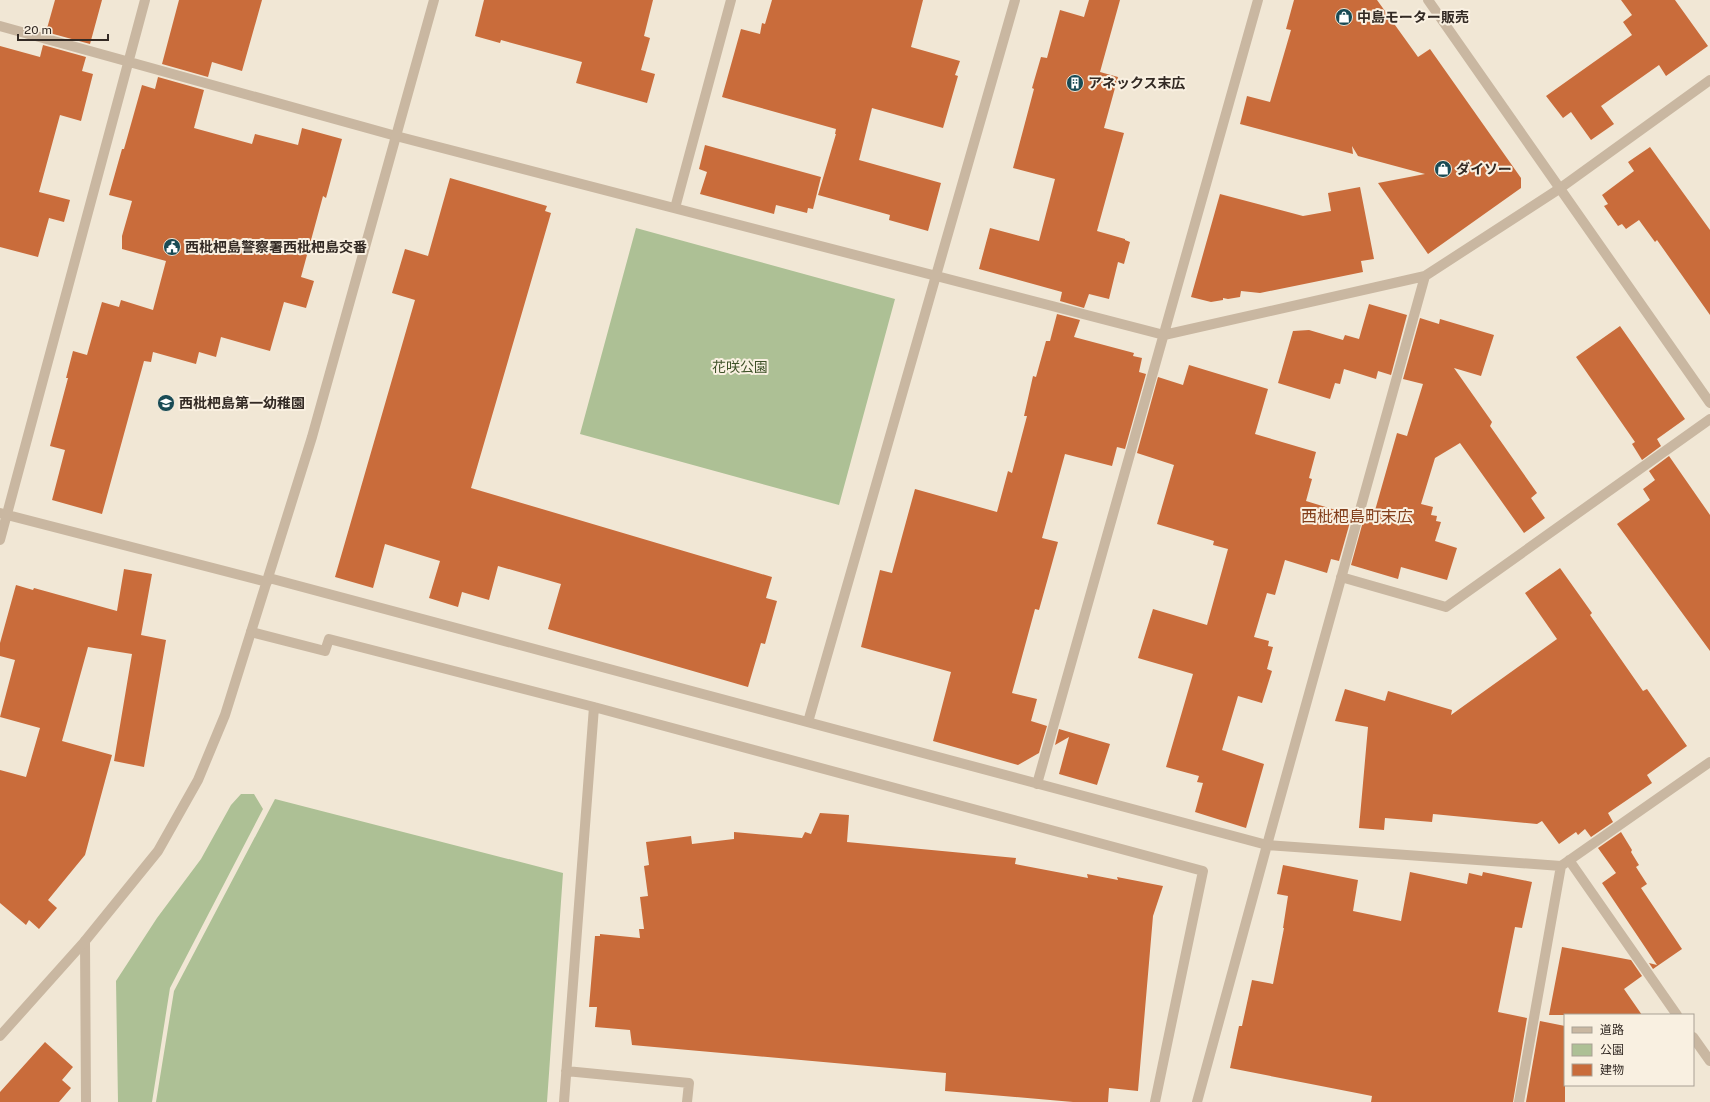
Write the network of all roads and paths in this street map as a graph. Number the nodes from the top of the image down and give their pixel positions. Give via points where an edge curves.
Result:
1 (145, 0) edge
2 (434, 0) edge
3 (731, 0) edge
4 (1015, 0) edge
5 (1258, 0) edge
6 (1428, 0) edge
7 (0, 26) edge
8 (128, 62) junction
9 (1710, 80) edge
10 (396, 136) junction
11 (1559, 189) junction
12 (675, 208) junction
13 (936, 276) junction
14 (1425, 276) junction
15 (1164, 335) junction
16 (1710, 403) edge
17 (1710, 419) edge
18 (3, 514) edge
19 (0, 540) edge
20 (1341, 577) junction
21 (268, 580) junction
22 (251, 632) junction
23 (594, 707) junction
24 (808, 722) junction
25 (1710, 762) edge
26 (1037, 784) junction
27 (1267, 845) junction
28 (1565, 863) junction
29 (85, 941) junction
30 (1676, 1014) edge
31 (0, 1036) edge
32 (1694, 1038) edge
33 (1710, 1061) edge
34 (566, 1071) junction
35 (86, 1102) edge
36 (564, 1102) edge
37 (687, 1102) edge
38 (1155, 1102) edge
39 (1197, 1102) edge
40 (1519, 1102) edge

1 - 8 street
2 - 10 street
3 - 12 street
4 - 13 street
5 - 15 street
6 - 11 street
7 - 8 street
8 - 10 street
8 - 18 street
9 - 11 street
10 - 12 street
10 - 21 street via 312,437
11 - 14 street
11 - 16 street
12 - 13 street
13 - 15 street
13 - 24 street
14 - 15 street
14 - 20 street
15 - 26 street
17 - 20 street via 1446,607
18 - 19 street
18 - 21 street
20 - 27 street
21 - 22 street
21 - 24 street
22 - 23 street via 325,651 329,639
22 - 29 street via 225,714 198,780 158,850
23 - 34 street
23 - 38 street via 1203,871
24 - 26 street
25 - 28 street
26 - 27 street
27 - 28 street
27 - 39 street
28 - 30 street
28 - 40 street
29 - 31 street
29 - 35 street
32 - 33 street
34 - 36 street
34 - 37 street via 689,1083

